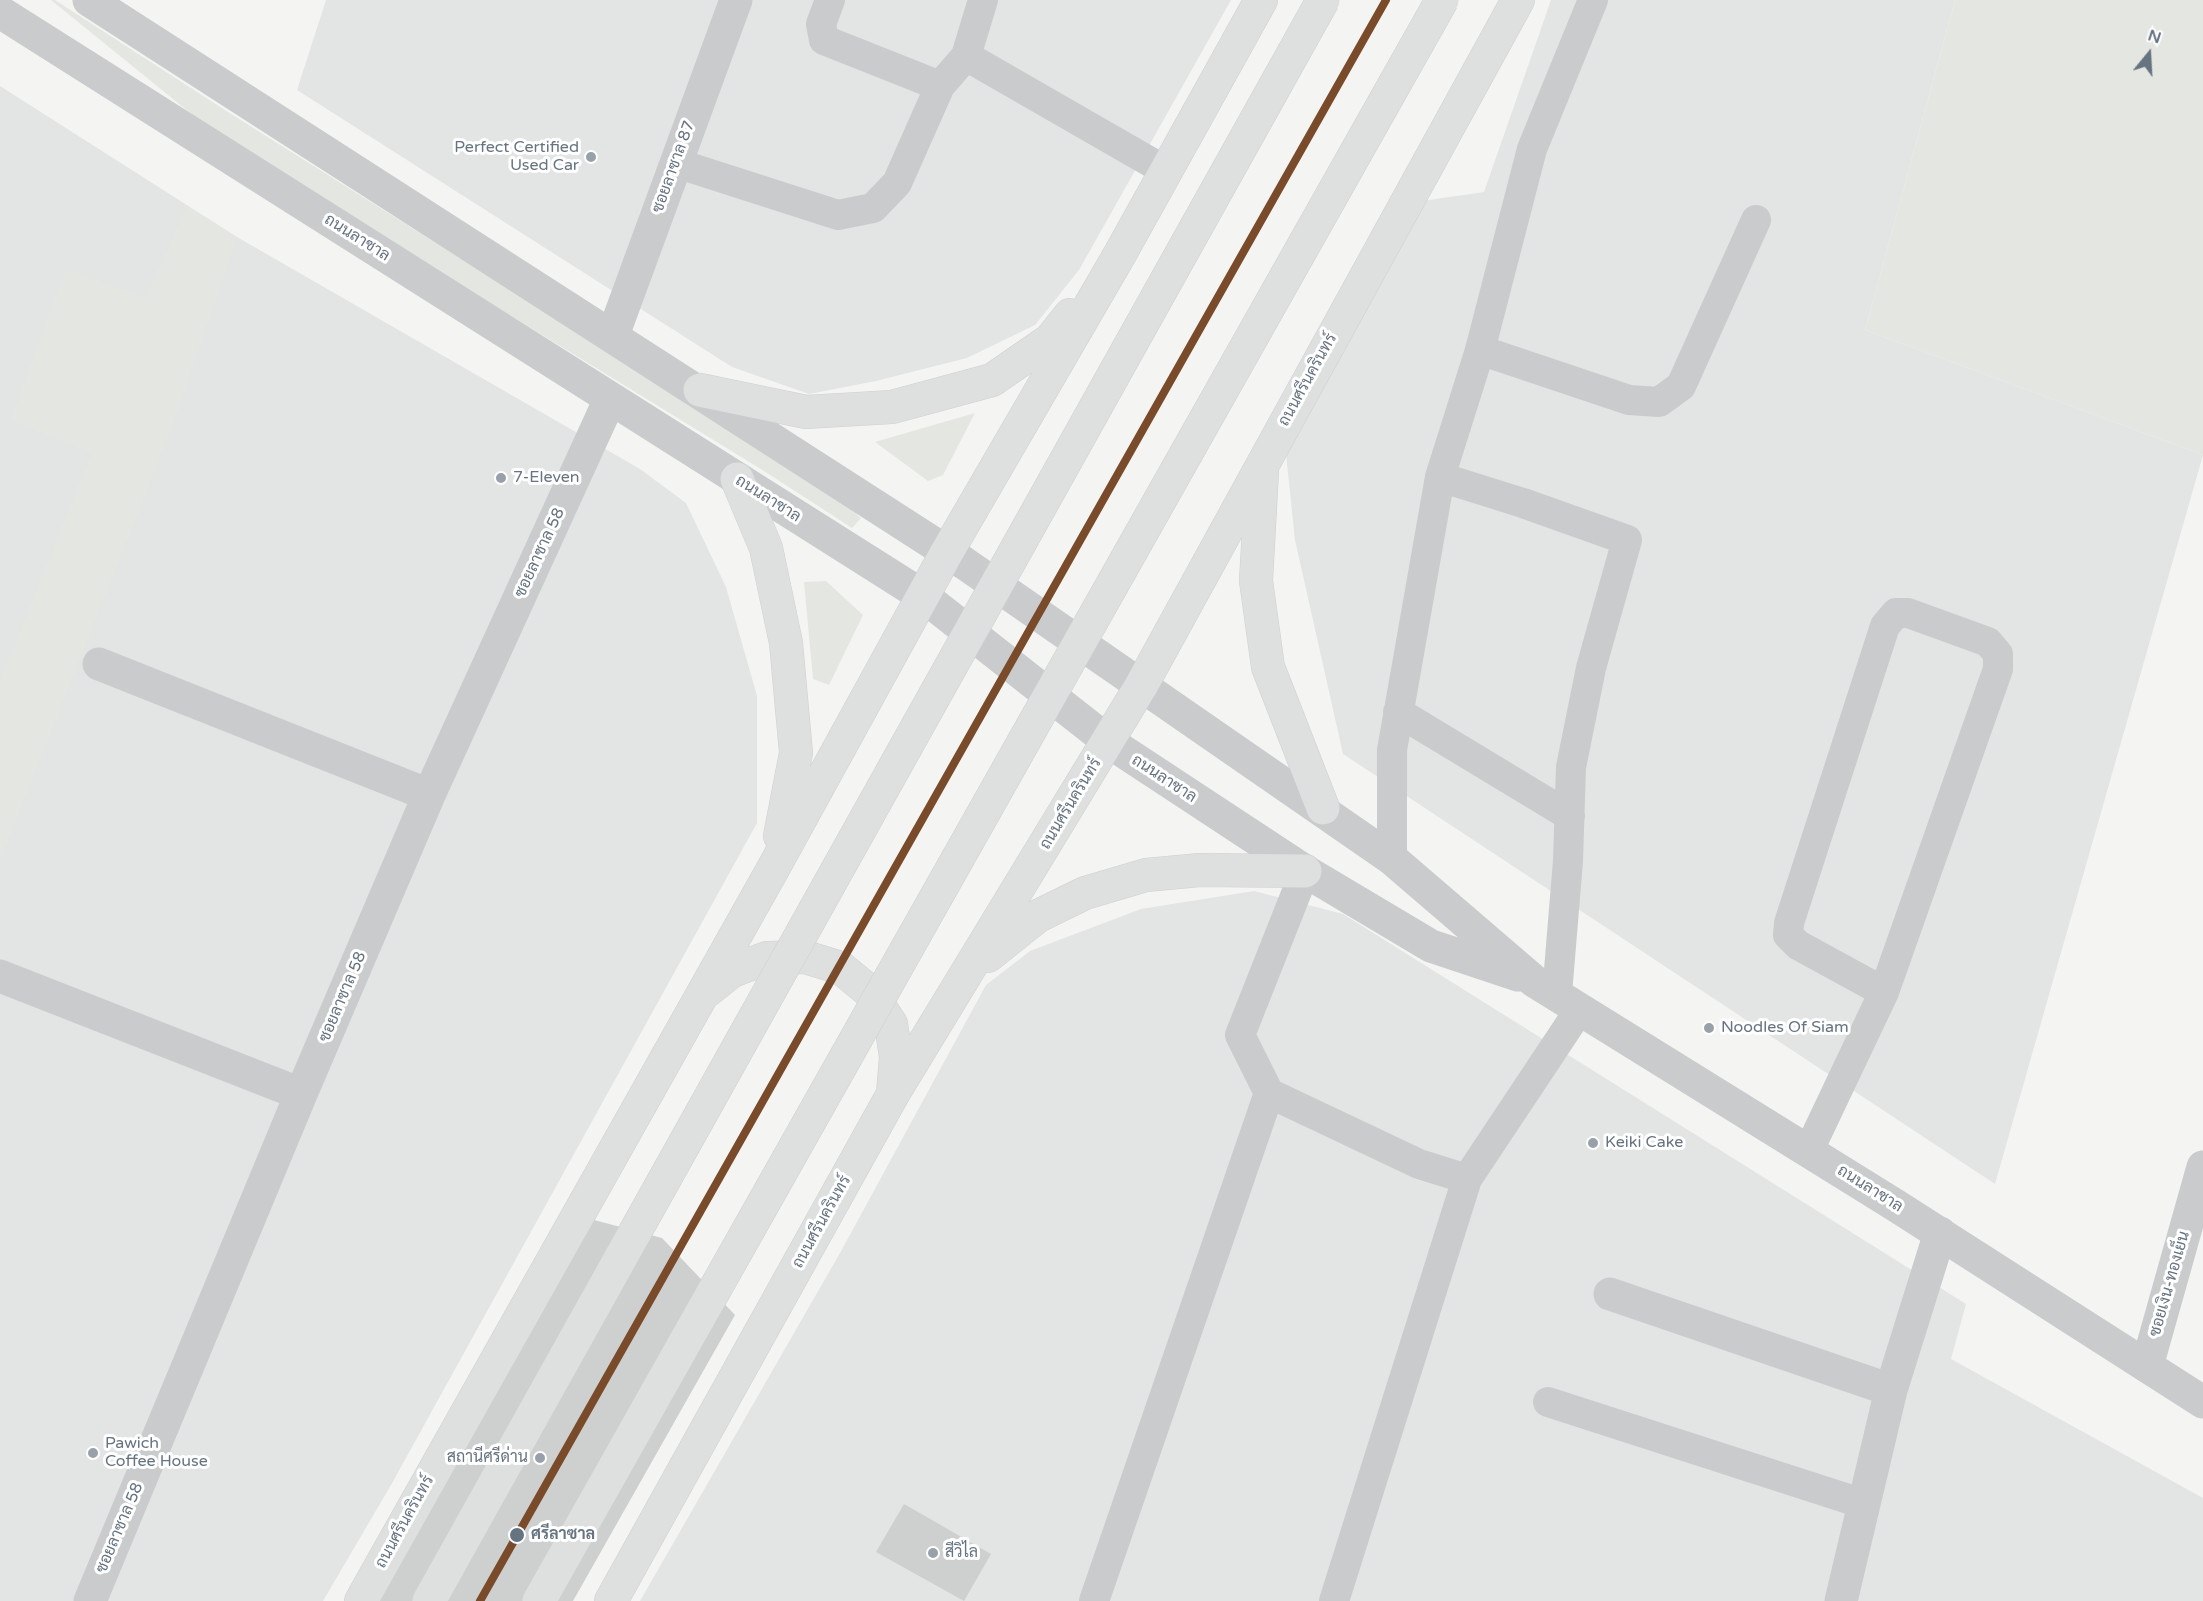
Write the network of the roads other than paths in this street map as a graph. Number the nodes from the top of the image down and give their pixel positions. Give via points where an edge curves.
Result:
1 (736, 0) edge
2 (830, 0) edge
3 (983, 0) edge
4 (1261, 0) edge
5 (1323, 0) edge
6 (1442, 0) edge
7 (1518, 0) edge
8 (1593, 0) edge
9 (94, 2) edge
10 (0, 12) edge
11 (966, 56) junction
12 (940, 86) junction
13 (676, 163) junction
14 (1166, 171) junction
15 (1756, 220) dead end
16 (1120, 254) junction
17 (613, 335) junction
18 (1480, 350) junction
19 (700, 390) junction
20 (610, 399) junction
21 (1263, 461) junction
22 (1440, 477) junction
23 (737, 479) junction
24 (947, 552) junction
25 (923, 596) junction
26 (99, 664) dead end
27 (1142, 686) junction
28 (1398, 712) junction
29 (1109, 742) junction
30 (429, 795) junction
31 (1323, 808) junction
32 (1570, 816) junction
33 (1392, 859) junction
34 (774, 867) junction
35 (1305, 871) junction
36 (970, 970) junction
37 (0, 976) edge
38 (1884, 992) junction
39 (703, 994) junction
40 (1557, 995) junction
41 (1269, 1093) junction
42 (301, 1094) junction
43 (893, 1094) junction
44 (1809, 1150) junction
45 (2203, 1167) edge
46 (1467, 1179) junction
47 (1940, 1233) junction
48 (1610, 1294) dead end
49 (2147, 1366) junction
50 (1891, 1390) junction
51 (1548, 1402) dead end
52 (2203, 1402) edge
53 (1864, 1504) junction
54 (90, 1601) edge
55 (361, 1601) edge
56 (429, 1601) edge
57 (539, 1601) edge
58 (611, 1601) edge
59 (1094, 1601) edge
60 (1334, 1601) edge
61 (1840, 1601) edge

1 - 13 street, ซอยลาซาล 87
2 - 12 lane via 821,24 824,40
3 - 11 lane
4 - 14 main road, ถนนศรีนครินทร์
5 - 56 main road, bridge
6 - 57 main road, bridge
7 - 21 main road, ถนนศรีนครินทร์
8 - 18 lane via 1532,149
9 - 17 street, ถนนลาซาล
10 - 20 street, ถนนลาซาล
11 - 12 lane
11 - 14 lane
12 - 13 lane via 897,183 873,208 838,215
13 - 17 street, ซอยลาซาล 87
14 - 16 main road, ถนนศรีนครินทร์
15 - 18 lane via 1681,386 1659,402 1629,400
16 - 19 main road via 1050,340 992,381 891,407 806,412
16 - 24 main road, ถนนศรีนครินทร์
17 - 19 street, ถนนลาซาล
18 - 22 lane
19 - 24 street, ถนนลาซาล
20 - 23 street, ถนนลาซาล
20 - 30 street, ซอยลาซาล 58
21 - 27 main road, ถนนศรีนครินทร์
21 - 31 main road via 1256,581 1268,667
22 - 28 lane
22 - 32 lane via 1627,540 1591,668 1573,756
23 - 25 street, ถนนลาซาล
23 - 34 main road via 766,548 786,643 796,753
24 - 25 main road, ถนนศรีนครินทร์
24 - 27 street, ถนนลาซาล
25 - 29 street, ถนนลาซาล
25 - 34 main road, ถนนศรีนครินทร์
26 - 30 street
27 - 29 main road, ถนนศรีนครินทร์
27 - 31 street, ถนนลาซาล
28 - 32 lane
28 - 33 lane via 1392,750
29 - 35 street, ถนนลาซาล
29 - 36 main road, ถนนศรีนครินทร์
30 - 42 street, ซอยลาซาล 58
31 - 33 street, ถนนลาซาล
32 - 40 lane
33 - 40 street, ถนนลาซาล
34 - 39 main road, ถนนศรีนครินทร์
35 - 36 main road via 1200,870 1146,875 1085,893 1038,916
35 - 40 street, ถนนลาซาล via 1431,946
35 - 41 lane via 1240,1035
36 - 43 main road, ถนนศรีนครินทร์
37 - 42 street
38 - 38 lane via 1998,669 1998,654 1988,642 1908,613 1896,613 1885,626 1788,935 1798,945
38 - 44 lane
39 - 43 main road via 732,971 767,958 805,957 841,968 870,992 891,1024 896,1057
39 - 55 main road, ถนนศรีนครินทร์
40 - 44 street, ถนนลาซาล
40 - 46 lane
41 - 46 lane via 1419,1164
41 - 59 lane
42 - 54 street, ซอยลาซาล 58
43 - 58 main road, ถนนศรีนครินทร์
44 - 47 street, ถนนลาซาล
45 - 49 street, ซอยเงิน-ทองเย็น
46 - 60 lane
47 - 49 street, ถนนลาซาล
47 - 50 street
48 - 50 street
49 - 52 street, ถนนลาซาล
50 - 53 street
51 - 53 lane
53 - 61 street

